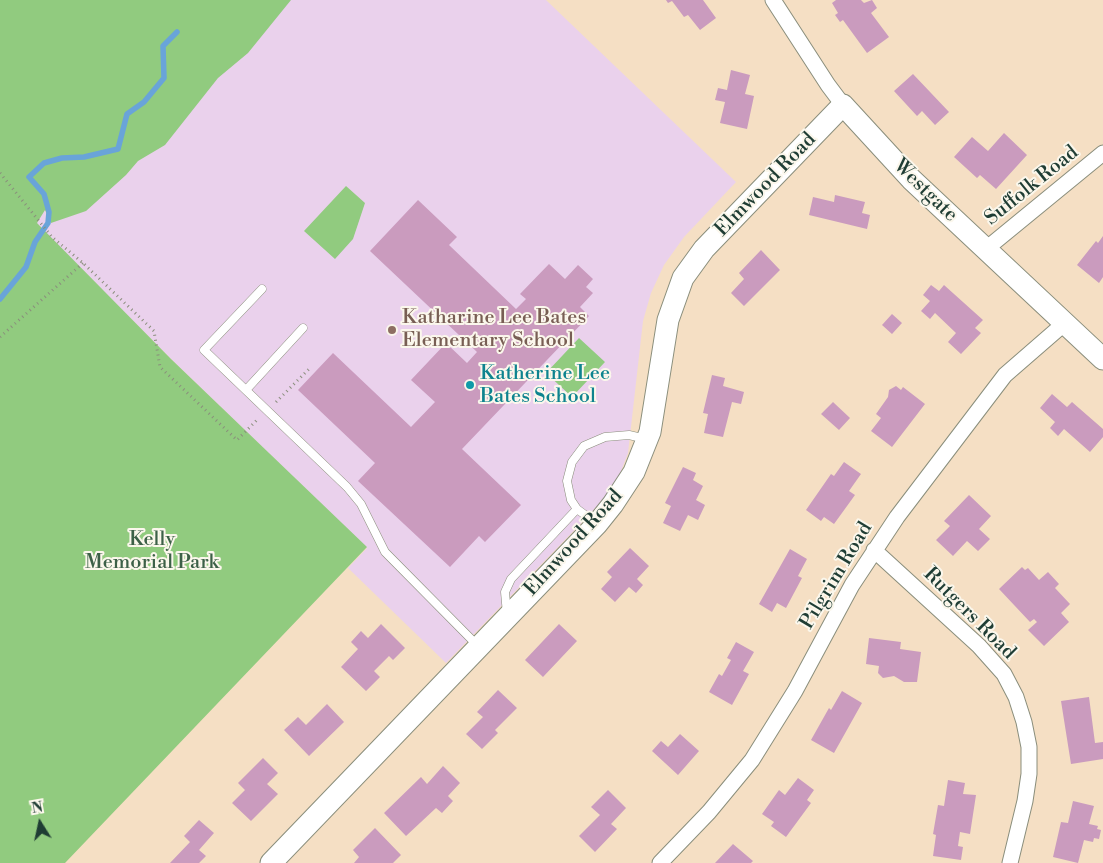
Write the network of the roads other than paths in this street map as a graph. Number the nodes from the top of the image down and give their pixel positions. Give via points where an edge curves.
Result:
1 (773, 0) edge
2 (843, 105) junction
3 (1103, 153) edge
4 (986, 249) junction
5 (262, 289) dead end
6 (1066, 322) junction
7 (303, 328) dead end
8 (1103, 359) edge
9 (246, 390) junction
10 (648, 440) junction
11 (577, 508) junction
12 (597, 524) junction
13 (874, 550) junction
14 (507, 617) junction
15 (479, 646) junction
16 (271, 863) edge
17 (660, 863) edge
18 (1010, 863) edge

1 - 2 street, Westgate
2 - 4 street, Westgate via 911,179
2 - 10 street, Elmwood Road via 704,249 683,278 668,320
3 - 4 street, Suffolk Road
4 - 6 street, Westgate
5 - 9 lane via 204,350
6 - 8 street, Westgate
6 - 13 street, Pilgrim Road via 1005,375
7 - 9 lane
9 - 15 lane via 355,495 385,552
10 - 11 lane via 613,435 597,439 579,451 569,467 567,481 569,494
10 - 12 street, Elmwood Road via 628,483
11 - 12 lane
11 - 14 lane via 511,578 504,599
12 - 14 street, Elmwood Road
13 - 17 street, Pilgrim Road via 752,760 709,812
13 - 18 street, Rutgers Road via 979,646 1004,674 1016,697 1029,747 1029,774
14 - 15 street, Elmwood Road
15 - 16 street, Elmwood Road

